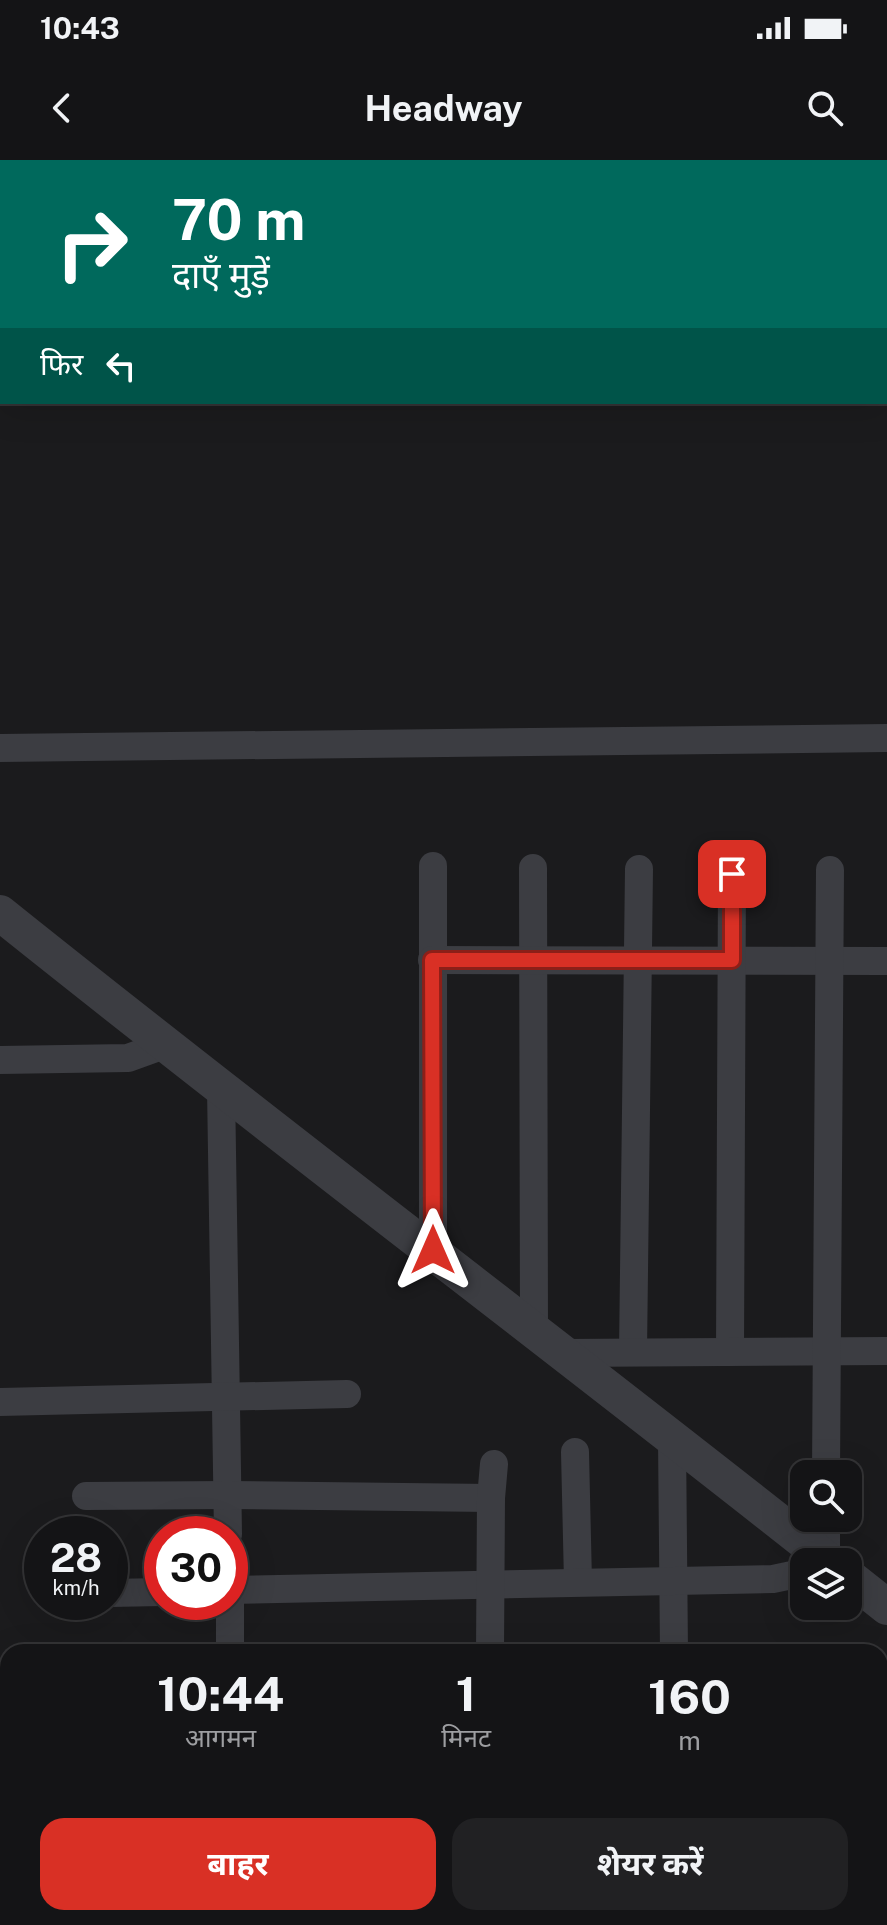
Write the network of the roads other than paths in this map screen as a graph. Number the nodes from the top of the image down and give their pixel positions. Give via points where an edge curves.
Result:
1 (887, 738) edge
2 (0, 748) edge
3 (433, 866) dead end
4 (533, 868) dead end
5 (639, 869) dead end
6 (830, 870) dead end
7 (732, 874) dead end
8 (0, 913) edge
9 (432, 960) junction
10 (533, 960) junction
11 (732, 960) junction
12 (638, 961) junction
13 (829, 961) junction
14 (887, 961) edge
15 (164, 1045) junction
16 (0, 1060) edge
17 (221, 1088) junction
18 (433, 1250) junction
19 (534, 1330) junction
20 (887, 1351) edge
21 (633, 1352) junction
22 (730, 1352) junction
23 (827, 1352) junction
24 (564, 1353) junction
25 (347, 1394) dead end
26 (226, 1396) junction
27 (0, 1402) edge
28 (672, 1438) junction
29 (575, 1452) dead end
30 (826, 1460) edge
31 (494, 1464) dead end
32 (228, 1495) junction
33 (86, 1496) dead end
34 (491, 1498) junction
35 (228, 1516) edge
36 (803, 1548) edge
37 (790, 1575) edge
38 (673, 1580) junction
39 (578, 1582) junction
40 (490, 1584) junction
41 (248, 1590) edge
42 (862, 1590) edge
43 (887, 1607) edge
44 (230, 1620) edge
45 (230, 1644) edge
46 (490, 1644) edge
47 (674, 1644) edge

1 - 2 street
3 - 9 street
4 - 10 street
5 - 12 street
6 - 13 street
7 - 11 street
8 - 15 street
9 - 10 street
9 - 18 street
10 - 12 street
10 - 19 street
11 - 12 street
11 - 13 street
11 - 22 street
12 - 21 street
13 - 14 street
13 - 23 street
15 - 16 street via 128,1058
15 - 17 street
17 - 18 street
17 - 26 street
18 - 19 street
19 - 24 street
20 - 23 street
21 - 22 street
21 - 24 street
22 - 23 street
23 - 30 street
24 - 28 street
25 - 26 street
26 - 27 street
26 - 32 street
28 - 36 street
28 - 38 street
29 - 39 street
31 - 34 street
32 - 33 street
32 - 34 street
32 - 35 street
34 - 40 street
37 - 38 street
38 - 39 street
38 - 47 street
39 - 40 street
40 - 41 street
40 - 46 street
42 - 43 street
44 - 45 street

